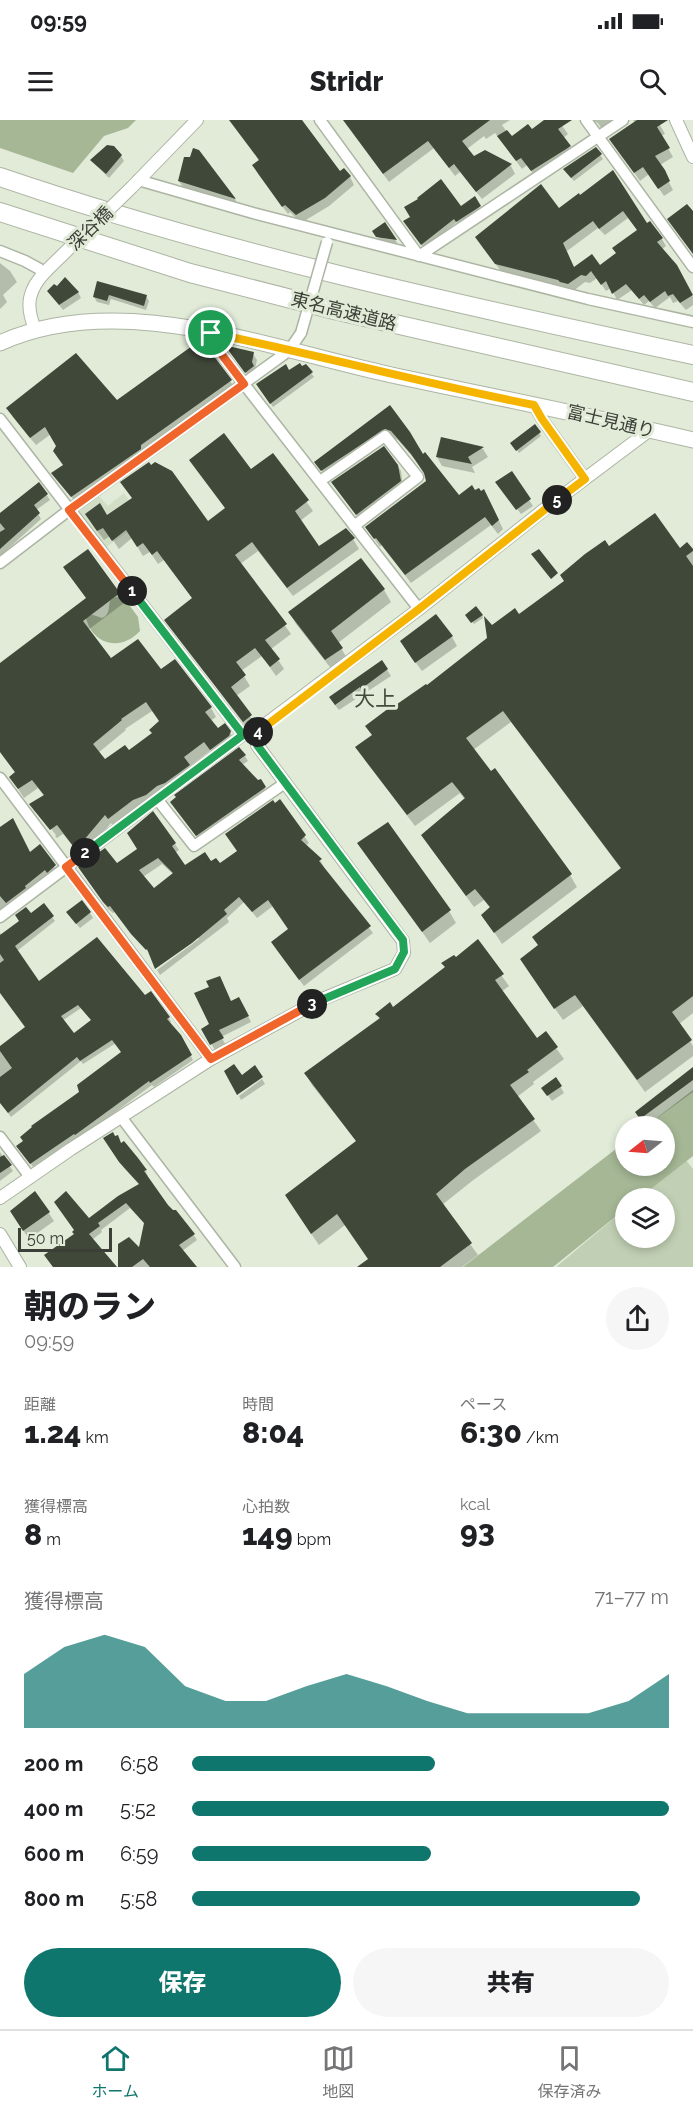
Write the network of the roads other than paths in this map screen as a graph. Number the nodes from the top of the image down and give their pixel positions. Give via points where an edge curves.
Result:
1 (197, 120) edge
2 (320, 120) edge
3 (586, 120) edge
4 (623, 120) edge
5 (676, 120) edge
6 (598, 136) junction
7 (693, 157) edge
8 (0, 177) edge
9 (135, 184) junction
10 (0, 212) edge
11 (327, 237) junction
12 (0, 251) edge
13 (419, 256) junction
14 (693, 267) edge
15 (46, 271) junction
16 (693, 322) edge
17 (36, 329) junction
18 (211, 333) junction
19 (0, 343) edge
20 (290, 349) junction
21 (693, 355) edge
22 (244, 384) junction
23 (693, 392) edge
24 (534, 405) junction
25 (0, 419) edge
26 (650, 430) junction
27 (693, 440) edge
28 (585, 479) junction
29 (320, 481) junction
30 (69, 510) junction
31 (354, 526) junction
32 (0, 563) edge
33 (419, 609) junction
34 (249, 735) junction
35 (0, 778) edge
36 (285, 783) junction
37 (157, 800) junction
38 (66, 867) junction
39 (0, 917) edge
40 (211, 1059) junction
41 (121, 1117) junction
42 (0, 1137) edge
43 (30, 1177) junction
44 (0, 1198) edge
45 (0, 1234) edge
46 (20, 1267) edge
47 (235, 1267) edge

1 - 9 street, 深谷橋
2 - 13 street
3 - 6 street
4 - 6 street
5 - 7 street
6 - 13 street
6 - 14 street
8 - 21 highway, 東名高速道路 via 108,213 342,276
9 - 11 street
9 - 15 street, 深谷橋, bridge
10 - 23 highway, 東名高速道路 via 190,273
11 - 13 street
11 - 20 street, bridge via 301,333
12 - 15 street
13 - 16 street
15 - 17 street, 深谷橋 via 34,286 30,301 29,314
17 - 18 main road, 富士見通り via 92,320
17 - 19 main road, 富士見通り
18 - 20 main road, 富士見通り
18 - 22 street via 213,343
20 - 22 street
20 - 24 main road, 富士見通り
22 - 29 street
22 - 30 street
24 - 26 main road, 富士見通り
24 - 28 street
25 - 30 street
26 - 27 main road, 富士見通り
26 - 28 street
28 - 33 street
29 - 31 street
29 - 31 street via 385,436 418,477
30 - 32 street
30 - 34 street
31 - 33 street
33 - 34 street
34 - 36 street
34 - 37 street
35 - 38 street
36 - 37 street via 194,846
36 - 40 street via 403,940 404,952 395,969 320,1000
37 - 38 street
38 - 39 street
38 - 40 street
40 - 41 street
41 - 43 street
41 - 47 street
42 - 43 street
43 - 44 street
45 - 46 street

